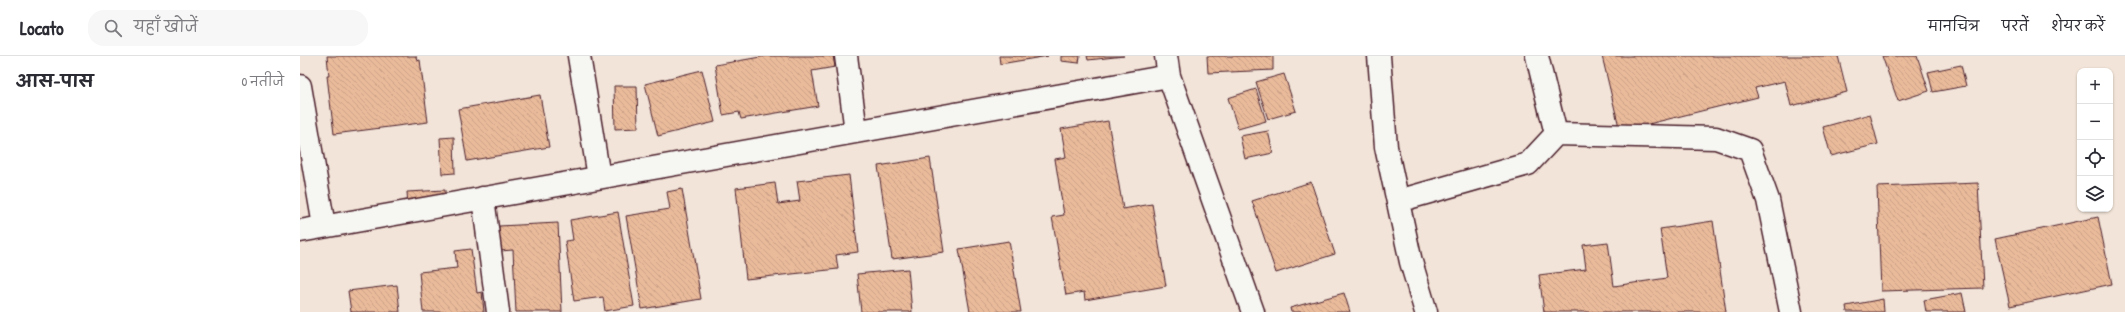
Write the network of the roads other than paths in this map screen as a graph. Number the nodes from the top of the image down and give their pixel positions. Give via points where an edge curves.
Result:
1 (579, 56) edge
2 (846, 56) edge
3 (1380, 56) edge
4 (1537, 56) edge
5 (1168, 66) edge
6 (300, 86) edge
7 (856, 131) junction
8 (1556, 134) junction
9 (599, 178) junction
10 (483, 198) junction
11 (1398, 201) junction
12 (324, 226) junction
13 (300, 231) edge
14 (498, 312) edge
15 (1253, 312) edge
16 (1426, 312) edge
17 (1791, 312) edge

1 - 9 street
2 - 7 street
3 - 11 street via 1386,147
4 - 8 street
5 - 7 street
5 - 15 street
6 - 12 street
7 - 9 street
8 - 11 street via 1528,164
8 - 17 street via 1716,138 1750,150 1768,200
9 - 10 street
10 - 12 street
10 - 14 street
11 - 16 street
12 - 13 street

